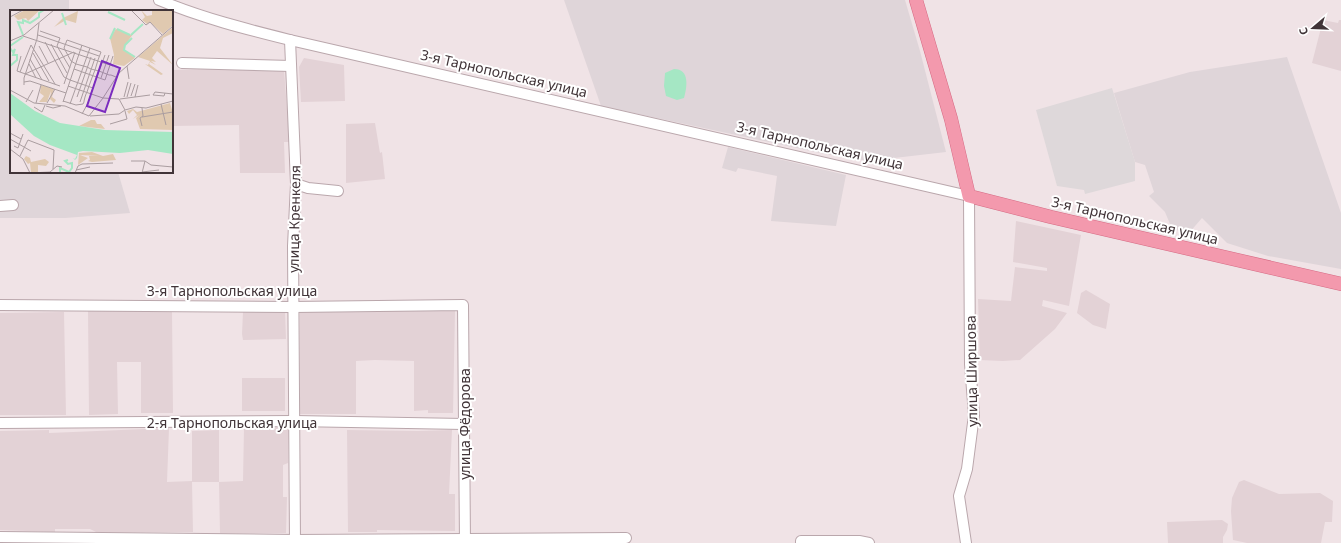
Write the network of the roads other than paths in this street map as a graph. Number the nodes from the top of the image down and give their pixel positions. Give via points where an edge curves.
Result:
1 (159, 0) edge
2 (916, 0) edge
3 (290, 40) junction
4 (182, 63) dead end
5 (291, 66) junction
6 (296, 184) junction
7 (338, 191) dead end
8 (970, 196) junction
9 (13, 205) dead end
10 (0, 206) edge
11 (1341, 284) edge
12 (0, 305) edge
13 (463, 305) joint
14 (293, 306) junction
15 (294, 420) junction
16 (0, 424) edge
17 (464, 424) junction
18 (0, 537) edge
19 (626, 538) dead end
20 (295, 541) edge
21 (465, 541) edge
22 (802, 542) edge
23 (870, 543) edge
24 (966, 543) edge

1 - 3 street, 3-я Тарнопольская улица via 182,10
2 - 8 main road via 951,119
3 - 5 street, улица Кренкеля
3 - 8 street, 3-я Тарнопольская улица
4 - 5 street
5 - 6 street, улица Кренкеля
6 - 7 street
6 - 14 street, улица Кренкеля
8 - 11 main road, 3-я Тарнопольская улица
8 - 24 street, улица Ширшова via 970,364 974,415 967,469 958,496
9 - 10 street
12 - 14 street, 3-я Тарнопольская улица
13 - 14 street, 3-я Тарнопольская улица
13 - 17 street, улица Фёдорова
14 - 15 street, улица Кренкеля
15 - 16 street, 2-я Тарнопольская улица
15 - 17 street, 2-я Тарнопольская улица
15 - 20 street, улица Кренкеля
17 - 21 street, улица Фёдорова
18 - 20 street
19 - 21 street
20 - 21 street
22 - 23 street

